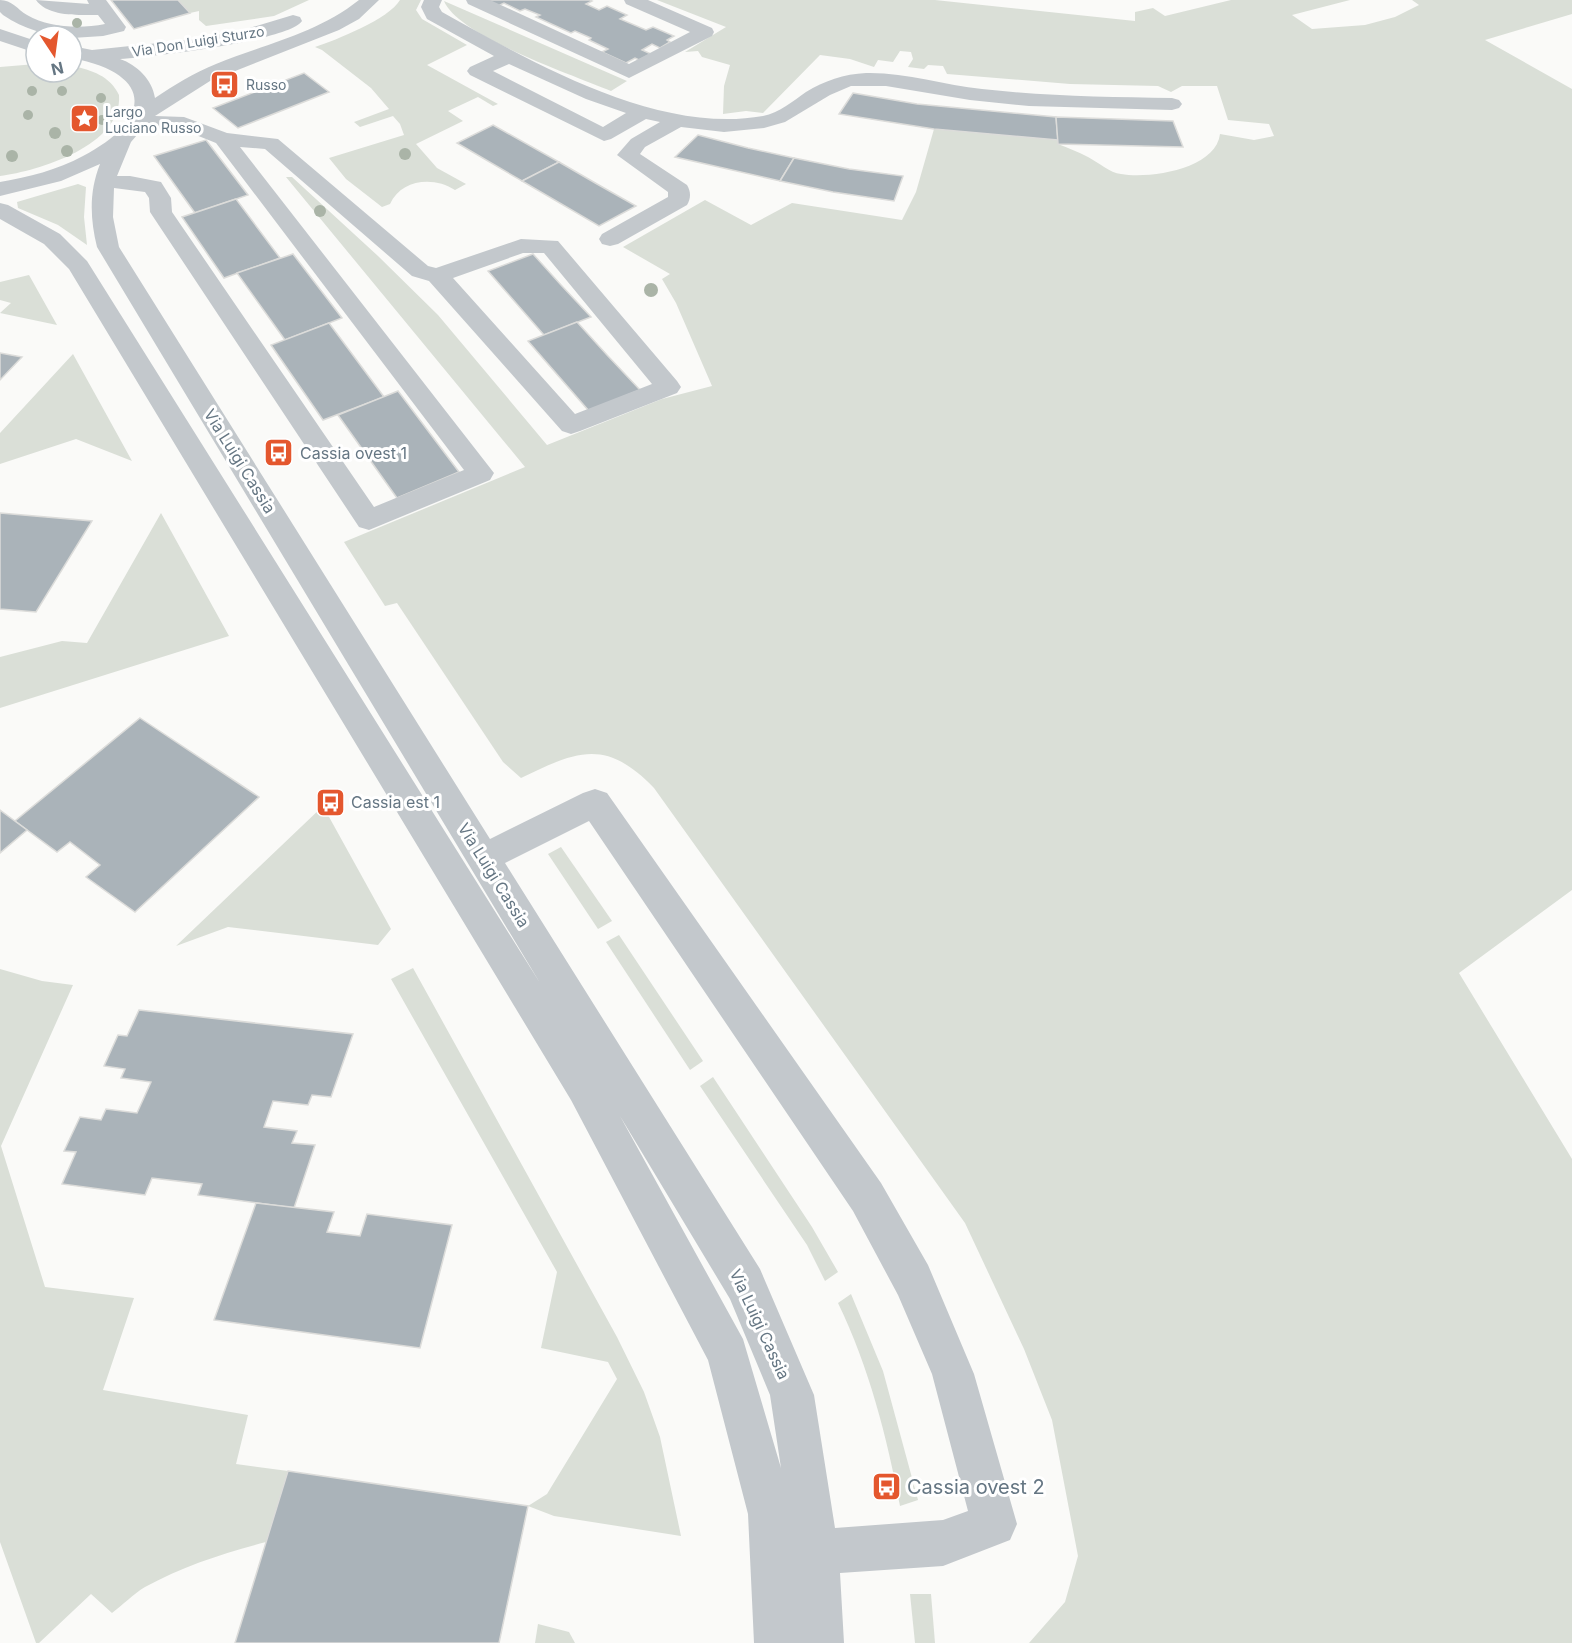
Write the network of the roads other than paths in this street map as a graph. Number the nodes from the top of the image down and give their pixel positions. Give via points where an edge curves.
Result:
1 (45, 0) edge
2 (369, 0) edge
3 (433, 0) edge
4 (474, 0) edge
5 (633, 0) edge
6 (0, 1) edge
7 (100, 5) edge
8 (311, 14) dead end
9 (0, 35) edge
10 (24, 43) edge
11 (24, 53) edge
12 (84, 53) edge
13 (84, 54) edge
14 (0, 56) edge
15 (507, 57) junction
16 (1172, 104) dead end
17 (644, 111) junction
18 (677, 121) junction
19 (134, 126) junction
20 (224, 139) junction
21 (104, 182) junction
22 (0, 189) edge
23 (0, 210) edge
24 (610, 239) dead end
25 (437, 276) junction
26 (483, 858) junction
27 (816, 1552) junction
28 (778, 1643) edge
29 (820, 1643) edge

1 - 7 street via 70,8
2 - 19 street, Via Don Luigi Sturzo via 313,35 204,77
3 - 15 street via 430,7 434,15
4 - 5 street via 629,72 705,32
6 - 7 street via 14,16 33,24 90,33 117,27
8 - 12 street, Via Don Luigi Sturzo via 279,27 206,42 128,53
9 - 10 street
11 - 14 street
13 - 19 street, Via Luigi Cassia via 127,68 139,78 146,103
15 - 17 street via 602,98
15 - 17 street via 477,71 604,135
16 - 18 street via 1012,99 863,79 838,82 815,93 788,114 766,122 741,126
17 - 18 street
18 - 24 street via 638,143 628,155 680,190 679,200
19 - 20 street via 184,123
19 - 21 street, Via Luigi Cassia
19 - 22 street, Via Don Luigi Sturzo via 103,153 79,166 51,178
20 - 21 street via 481,473 369,520 161,212 160,198 153,188 130,182
20 - 25 street via 271,143 420,271
21 - 26 street, Via Luigi Cassia via 102,225 108,247
23 - 28 street, Via Luigi Cassia via 41,229 69,252 79,266 590,1097 728,1354 771,1514
25 - 25 street via 521,246 550,246 668,387 571,425
26 - 27 street, Via Luigi Cassia via 745,1284 792,1395
26 - 27 street via 595,803 867,1197 913,1280 952,1374 994,1524 943,1543
27 - 29 street, Via Luigi Cassia

